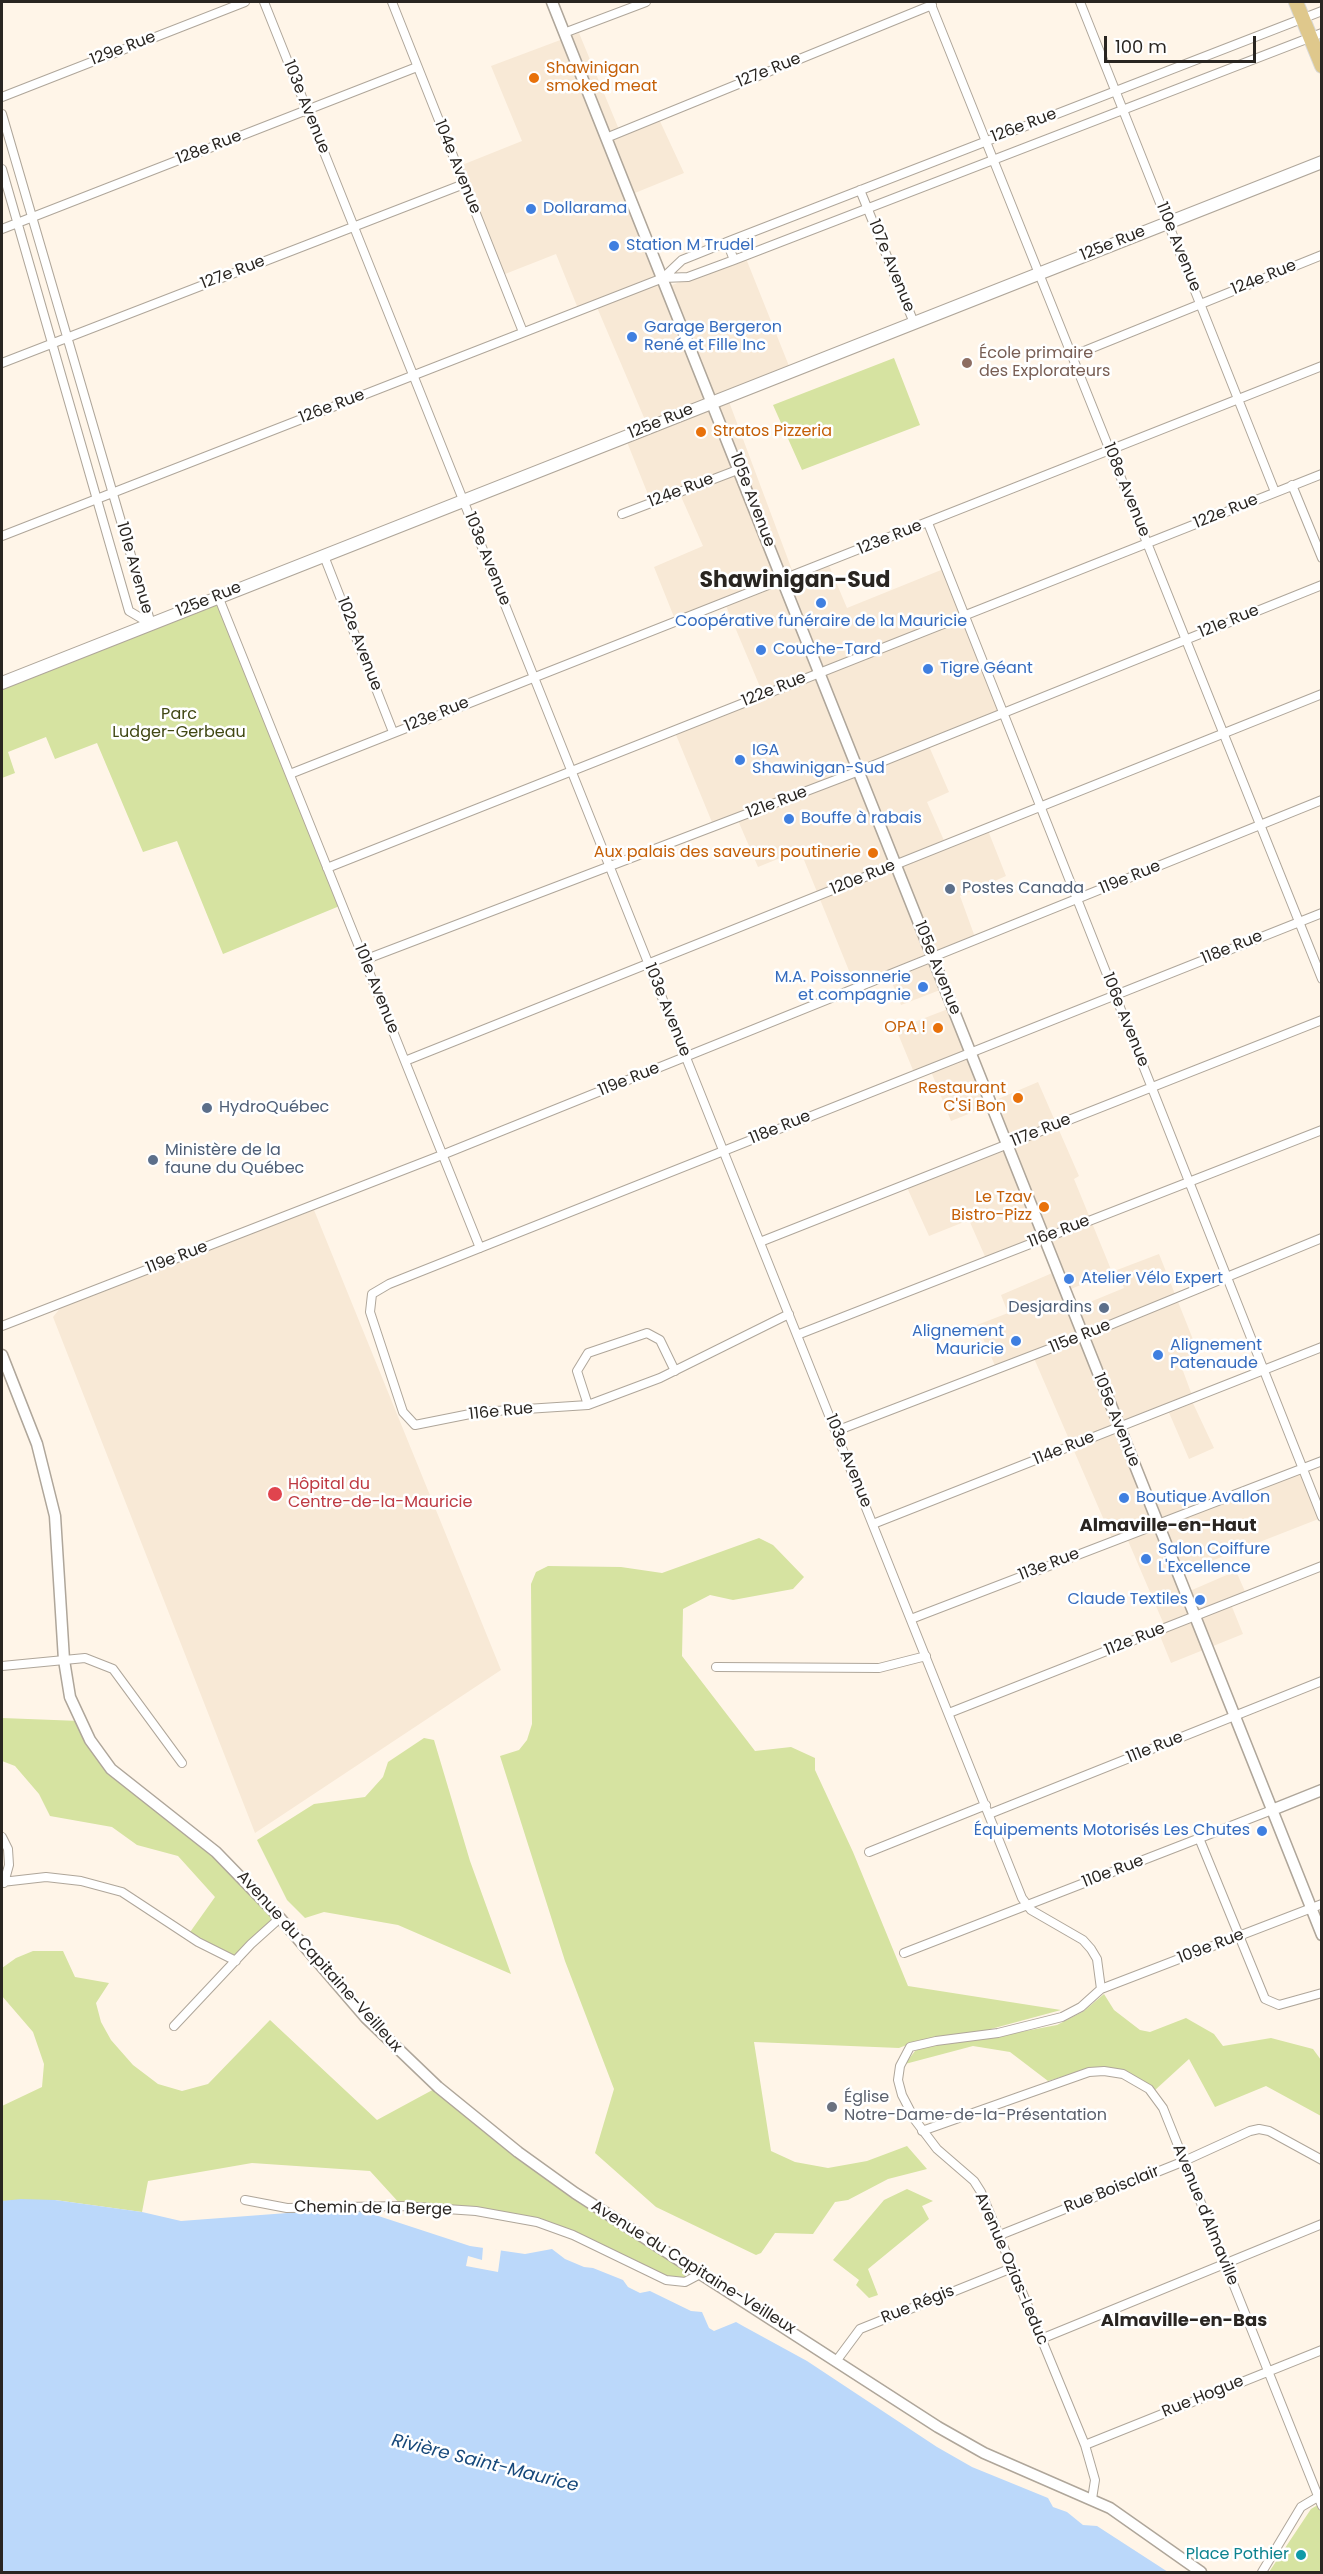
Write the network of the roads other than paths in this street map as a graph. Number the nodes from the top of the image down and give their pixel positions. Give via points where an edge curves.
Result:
1 (245, 2) edge
2 (264, 2) edge
3 (392, 2) edge
4 (552, 2) edge
5 (646, 2) edge
6 (1080, 2) edge
7 (1296, 2) edge
8 (931, 3) edge
9 (1322, 11) edge
10 (1303, 18) junction
11 (564, 33) junction
12 (1316, 35) edge
13 (1322, 66) edge
14 (417, 67) junction
15 (1115, 91) junction
16 (2, 97) edge
17 (307, 110) junction
18 (1123, 110) junction
19 (2, 114) edge
20 (606, 138) junction
21 (986, 141) junction
22 (994, 160) junction
23 (1322, 162) edge
24 (2, 169) edge
25 (464, 184) junction
26 (860, 190) junction
27 (867, 209) junction
28 (32, 217) junction
29 (1168, 222) junction
30 (17, 223) junction
31 (354, 227) junction
32 (2, 229) edge
33 (727, 242) junction
34 (1322, 255) edge
35 (734, 260) junction
36 (1039, 273) junction
37 (663, 278) junction
38 (1200, 304) junction
39 (914, 323) junction
40 (523, 332) junction
41 (67, 338) junction
42 (52, 343) junction
43 (1072, 356) junction
44 (2, 363) edge
45 (1322, 366) edge
46 (414, 375) junction
47 (1239, 399) junction
48 (713, 402) junction
49 (1110, 450) junction
50 (740, 469) junction
51 (1322, 474) edge
52 (1292, 485) junction
53 (1275, 492) junction
54 (112, 493) junction
55 (96, 499) junction
56 (464, 501) junction
57 (622, 514) dead end
58 (928, 523) junction
59 (2, 536) edge
60 (1147, 543) junction
61 (324, 556) junction
62 (1322, 558) edge
63 (783, 580) junction
64 (1322, 585) edge
65 (218, 596) junction
66 (964, 615) junction
67 (151, 624) junction
68 (1186, 640) junction
69 (820, 672) junction
70 (534, 676) junction
71 (2, 683) edge
72 (1322, 694) edge
73 (1003, 713) junction
74 (393, 732) junction
75 (1223, 734) junction
76 (572, 771) junction
77 (859, 771) junction
78 (290, 774) junction
79 (1322, 800) edge
80 (1040, 807) junction
81 (1260, 825) junction
82 (896, 864) junction
83 (610, 867) junction
84 (327, 868) junction
85 (1077, 899) junction
86 (1322, 913) edge
87 (1299, 922) junction
88 (933, 957) junction
89 (364, 960) junction
90 (649, 963) junction
91 (1322, 979) edge
92 (1115, 995) junction
93 (1322, 1020) edge
94 (971, 1052) junction
95 (686, 1057) junction
96 (405, 1061) junction
97 (1152, 1088) junction
98 (1322, 1130) edge
99 (1007, 1145) junction
100 (724, 1151) junction
101 (442, 1155) junction
102 (1189, 1182) junction
103 (1044, 1238) junction
104 (1322, 1238) edge
105 (760, 1242) junction
106 (480, 1248) junction
107 (1226, 1276) junction
108 (789, 1314) junction
109 (2, 1326) edge
110 (797, 1335) junction
111 (1083, 1336) junction
112 (1322, 1347) edge
113 (2, 1355) edge
114 (1263, 1370) junction
115 (675, 1371) junction
116 (588, 1405) junction
117 (415, 1425) joint
118 (1119, 1427) junction
119 (836, 1431) junction
120 (1322, 1461) edge
121 (1302, 1468) junction
122 (1322, 1517) edge
123 (873, 1524) junction
124 (1157, 1524) junction
125 (1322, 1566) edge
126 (1194, 1616) junction
127 (911, 1619) junction
128 (926, 1656) junction
129 (64, 1660) junction
130 (2, 1666) edge
131 (716, 1667) dead end
132 (1322, 1681) edge
133 (949, 1713) junction
134 (1234, 1716) junction
135 (182, 1763) dead end
136 (1322, 1790) edge
137 (987, 1810) junction
138 (1272, 1810) junction
139 (2, 1837) edge
140 (1199, 1838) junction
141 (869, 1852) dead end
142 (2, 1883) edge
143 (1322, 1904) edge
144 (1026, 1906) junction
145 (1311, 1908) junction
146 (280, 1918) junction
147 (1322, 1935) edge
148 (1238, 1936) junction
149 (904, 1953) dead end
150 (236, 1961) junction
151 (1101, 1989) junction
152 (1322, 1994) edge
153 (174, 2026) dead end
154 (922, 2131) junction
155 (1322, 2160) edge
156 (1182, 2162) junction
157 (245, 2200) dead end
158 (1322, 2224) edge
159 (1000, 2235) junction
160 (1225, 2264) junction
161 (1012, 2268) junction
162 (702, 2273) junction
163 (1041, 2339) junction
164 (1322, 2350) edge
165 (837, 2360) junction
166 (1266, 2371) junction
167 (1085, 2445) junction
168 (1319, 2495) edge
169 (1092, 2499) junction
170 (1322, 2506) edge
171 (1201, 2572) edge
172 (1262, 2572) edge

1 - 16 street, 129e Rue
2 - 17 street, 103e Avenue
3 - 14 street, 104e Avenue
4 - 11 street, 105e Avenue
5 - 11 street
6 - 15 street, 110e Avenue
7 - 10 main road
8 - 20 street, 127e Rue
8 - 21 street, 108e Avenue
9 - 10 street, 126e Rue
10 - 12 main road
10 - 15 street, 126e Rue
11 - 20 street, 105e Avenue
12 - 13 main road
12 - 18 street, 126e Rue
14 - 17 street, 128e Rue
14 - 25 street, 104e Avenue
15 - 18 street, 110e Avenue
15 - 21 street, 126e Rue
17 - 28 street, 128e Rue
17 - 31 street, 103e Avenue
18 - 22 street, 126e Rue
18 - 29 street, 110e Avenue
19 - 28 street, 101e Avenue
20 - 37 street, 105e Avenue
21 - 22 street, 108e Avenue
21 - 26 street, 126e Rue
22 - 27 street, 126e Rue
22 - 36 street, 108e Avenue
23 - 29 main road, 125e Rue
24 - 30 street, 101e Avenue
25 - 31 street, 127e Rue
25 - 40 street, 104e Avenue
26 - 27 street, 107e Avenue
26 - 33 street, 126e Rue
27 - 35 street, 126e Rue
27 - 39 street, 107e Avenue
28 - 30 street, 128e Rue
28 - 41 street, 101e Avenue
29 - 36 main road, 125e Rue
29 - 38 street, 110e Avenue
30 - 32 street, 128e Rue
30 - 42 street, 101e Avenue
31 - 41 street, 127e Rue
31 - 46 street, 103e Avenue
33 - 35 street
33 - 37 street, 126e Rue via 682,260
34 - 38 street, 124e Rue
35 - 37 street, 126e Rue via 688,277
36 - 39 main road, 125e Rue
36 - 43 street, 108e Avenue
37 - 40 street, 126e Rue
37 - 48 street, 105e Avenue
38 - 43 street, 124e Rue
38 - 47 street, 110e Avenue
39 - 48 main road, 125e Rue
40 - 46 street, 126e Rue
41 - 42 street, 127e Rue
41 - 54 street, 101e Avenue
42 - 44 street, 127e Rue
42 - 55 street, 101e Avenue
43 - 49 street, 108e Avenue
45 - 47 street, 123e Rue
46 - 54 street, 126e Rue
46 - 56 street, 103e Avenue
47 - 49 street, 123e Rue
47 - 53 street, 110e Avenue
48 - 50 street, 105e Avenue
48 - 56 main road, 125e Rue
49 - 58 street, 123e Rue
49 - 60 street, 108e Avenue
50 - 57 street, 124e Rue
50 - 63 street, 105e Avenue
51 - 52 street, 122e Rue
52 - 53 street, 122e Rue
52 - 62 street
53 - 60 street, 122e Rue
54 - 55 street, 126e Rue
54 - 67 street, 101e Avenue
55 - 59 street, 126e Rue
55 - 67 street, 101e Avenue via 129,611
56 - 61 main road, 125e Rue
56 - 70 street, 103e Avenue
58 - 63 street, 123e Rue
58 - 66 street, 106e Avenue
60 - 66 street, 122e Rue
60 - 68 street, 108e Avenue
61 - 65 main road, 125e Rue
61 - 74 street, 102e Avenue
63 - 69 street, 105e Avenue
63 - 70 street, 123e Rue
64 - 68 street, 121e Rue
65 - 67 main road, 125e Rue
65 - 78 street, 101e Avenue
66 - 69 street, 122e Rue
66 - 73 street, 106e Avenue
67 - 71 main road, 125e Rue
68 - 73 street, 121e Rue
68 - 75 street, 108e Avenue
69 - 76 street, 122e Rue
69 - 77 street, 105e Avenue
70 - 74 street, 123e Rue
70 - 76 street, 103e Avenue
72 - 75 street, 120e Rue
73 - 77 street, 121e Rue
73 - 80 street, 106e Avenue
74 - 78 street, 123e Rue
75 - 80 street, 120e Rue
75 - 81 street, 108e Avenue
76 - 83 street, 103e Avenue
76 - 84 street, 122e Rue
77 - 82 street, 105e Avenue
77 - 83 street, 121e Rue
78 - 84 street, 101e Avenue
79 - 81 street, 119e Rue
80 - 82 street, 120e Rue
80 - 85 street, 106e Avenue
81 - 85 street, 119e Rue
81 - 87 street, 108e Avenue
82 - 88 street, 105e Avenue
82 - 90 street, 120e Rue
83 - 89 street, 121e Rue
83 - 90 street, 103e Avenue
84 - 89 street, 101e Avenue
85 - 88 street, 119e Rue
85 - 92 street, 106e Avenue
86 - 87 street, 118e Rue
87 - 91 street, 108e Avenue
87 - 92 street, 118e Rue
88 - 94 street, 105e Avenue
88 - 95 street, 119e Rue
89 - 96 street, 101e Avenue
90 - 95 street, 103e Avenue
90 - 96 street, 120e Rue
92 - 94 street, 118e Rue
92 - 97 street, 106e Avenue
93 - 97 street, 117e Rue
94 - 99 street, 105e Avenue
94 - 100 street, 118e Rue
95 - 100 street, 103e Avenue
95 - 101 street, 119e Rue
96 - 101 street, 101e Avenue
97 - 99 street, 117e Rue
97 - 102 street, 106e Avenue
98 - 102 street, 116e Rue
99 - 103 street, 105e Avenue
99 - 105 street, 117e Rue
100 - 105 street, 103e Avenue
100 - 106 street, 118e Rue
101 - 106 street, 101e Avenue
101 - 109 street, 119e Rue
102 - 103 street, 116e Rue
102 - 107 street, 106e Avenue
103 - 110 street, 116e Rue
103 - 111 street, 105e Avenue
104 - 107 street, 115e Rue
105 - 108 street, 103e Avenue
106 - 117 street, 118e Rue via 372,1294 370,1312 403,1412
107 - 111 street, 115e Rue
107 - 114 street, 106e Avenue
108 - 110 street, 103e Avenue
108 - 115 street, 116e Rue
110 - 119 street, 103e Avenue
111 - 118 street, 105e Avenue
111 - 119 street, 115e Rue
112 - 114 street, 114e Rue
113 - 129 street, Avenue du Capitaine-Veilleux via 37,1444 55,1516
114 - 118 street, 114e Rue
114 - 121 street, 106e Avenue
115 - 116 street, 116e Rue
115 - 116 street via 660,1341 647,1333 588,1353 577,1371
116 - 117 street, 116e Rue via 480,1412
118 - 123 street, 114e Rue
118 - 124 street, 105e Avenue
119 - 123 street, 103e Avenue
120 - 121 street, 113e Rue
121 - 122 street, 106e Avenue
121 - 124 street, 113e Rue
123 - 127 street, 103e Avenue
124 - 126 street, 105e Avenue
124 - 127 street, 113e Rue
125 - 126 street, 112e Rue
126 - 133 street, 112e Rue
126 - 134 street, 105e Avenue
127 - 128 street, 103e Avenue
128 - 131 street via 879,1668
128 - 133 street, 103e Avenue
129 - 130 street
129 - 135 street via 85,1658 113,1669
129 - 146 street, Avenue du Capitaine-Veilleux via 74,1709 111,1769 216,1852
132 - 134 street, 111e Rue
133 - 137 street, 103e Avenue
134 - 137 street, 111e Rue
134 - 138 street, 105e Avenue
136 - 138 street, 110e Rue
137 - 141 street, 111e Rue
137 - 144 street, 103e Avenue
138 - 140 street, 110e Rue
138 - 145 street, 105e Avenue
139 - 142 street via 9,1865
140 - 144 street, 110e Rue
140 - 148 street
142 - 150 street via 46,1877 123,1892 198,1942
143 - 145 street, 109e Rue
144 - 149 street, 110e Rue
144 - 151 street via 1083,1940 1096,1959
145 - 147 street, 105e Avenue
145 - 148 street, 109e Rue
146 - 150 street
146 - 162 street, Avenue du Capitaine-Veilleux via 366,2018 480,2123 575,2193
148 - 151 street, 109e Rue
148 - 152 street via 1265,1999 1279,2005
150 - 153 street
151 - 154 street, Avenue Ozias-Leduc via 1081,2007 1054,2019 910,2047 898,2080 906,2106
154 - 156 street, Avenue d'Almaville via 1077,2075 1104,2071 1138,2081 1156,2096
154 - 159 street, Avenue Ozias-Leduc via 974,2181
155 - 156 street, Rue Boisclair via 1259,2129
156 - 159 street, Rue Boisclair
156 - 160 street, Avenue d'Almaville
157 - 162 street, Chemin de la Berge via 287,2208 402,2206 476,2211 537,2222 573,2235 666,2280 685,2282
158 - 160 street
159 - 161 street, Avenue Ozias-Leduc
160 - 163 street
160 - 166 street, Avenue d'Almaville
161 - 163 street, Avenue Ozias-Leduc
161 - 165 street, Rue Régis via 860,2330
162 - 165 street, Avenue du Capitaine-Veilleux
163 - 167 street, Avenue Ozias-Leduc
164 - 166 street, Rue Hogue
165 - 169 street, Avenue du Capitaine-Veilleux via 955,2438
166 - 167 street, Rue Hogue
166 - 168 street, Avenue d'Almaville
167 - 169 street, Avenue Ozias-Leduc via 1095,2480
168 - 170 street, Avenue d'Almaville
168 - 172 street via 1301,2507
169 - 171 street, Avenue du Capitaine-Veilleux via 1121,2514

